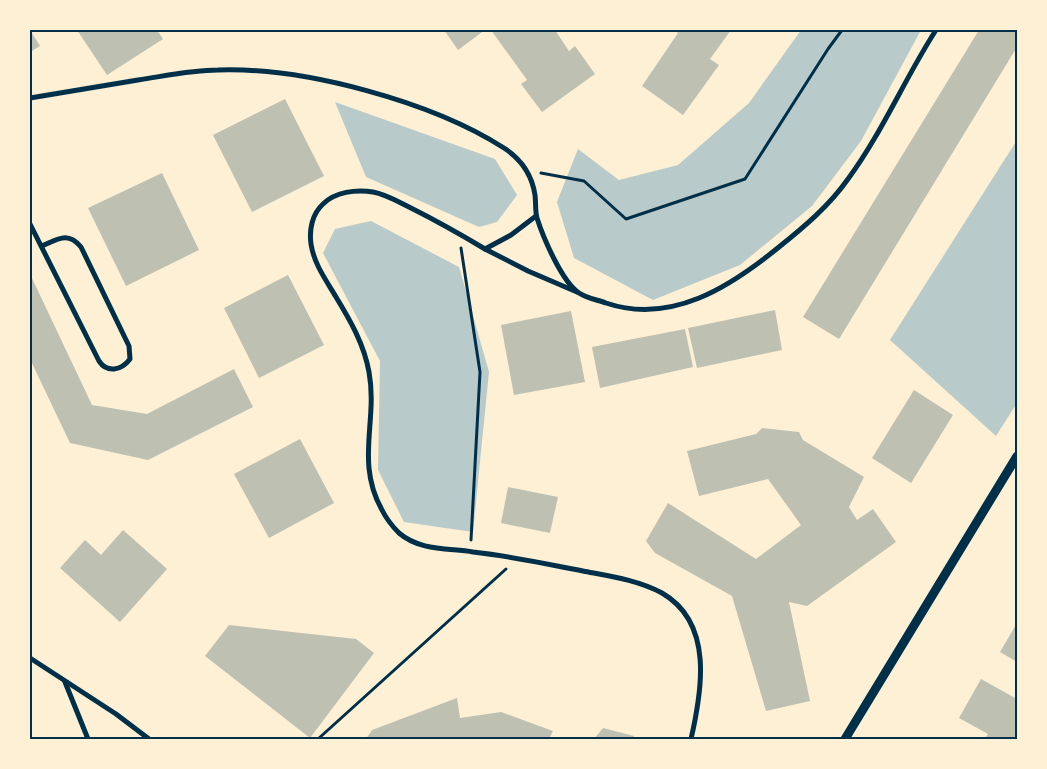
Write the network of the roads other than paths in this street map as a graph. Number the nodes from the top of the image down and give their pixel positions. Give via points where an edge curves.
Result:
1 (936, 30) edge
2 (30, 98) edge
3 (536, 216) junction
4 (30, 224) edge
5 (42, 246) junction
6 (485, 249) junction
7 (578, 293) junction
8 (1017, 456) edge
9 (30, 658) edge
10 (65, 682) junction
11 (88, 739) edge
12 (149, 739) edge
13 (691, 739) edge
14 (845, 739) edge

1 - 7 street via 848,179 816,216 751,270 698,299 656,309 618,307
2 - 3 street via 200,70 240,70 305,77 424,110 456,122 504,148 526,170 533,188
3 - 6 street
3 - 7 street via 558,265
4 - 5 street
5 - 5 street via 99,361 109,370 122,367 130,359 129,346 81,247 66,237
6 - 7 street
6 - 13 street via 374,192 339,195 317,210 310,233 312,248 318,266 360,341 367,362 371,390 368,470 374,493 393,527 408,539 433,548 470,551 631,581 657,591 677,604 694,629 699,653 699,695
8 - 14 street
9 - 10 street
10 - 11 street
10 - 12 street

